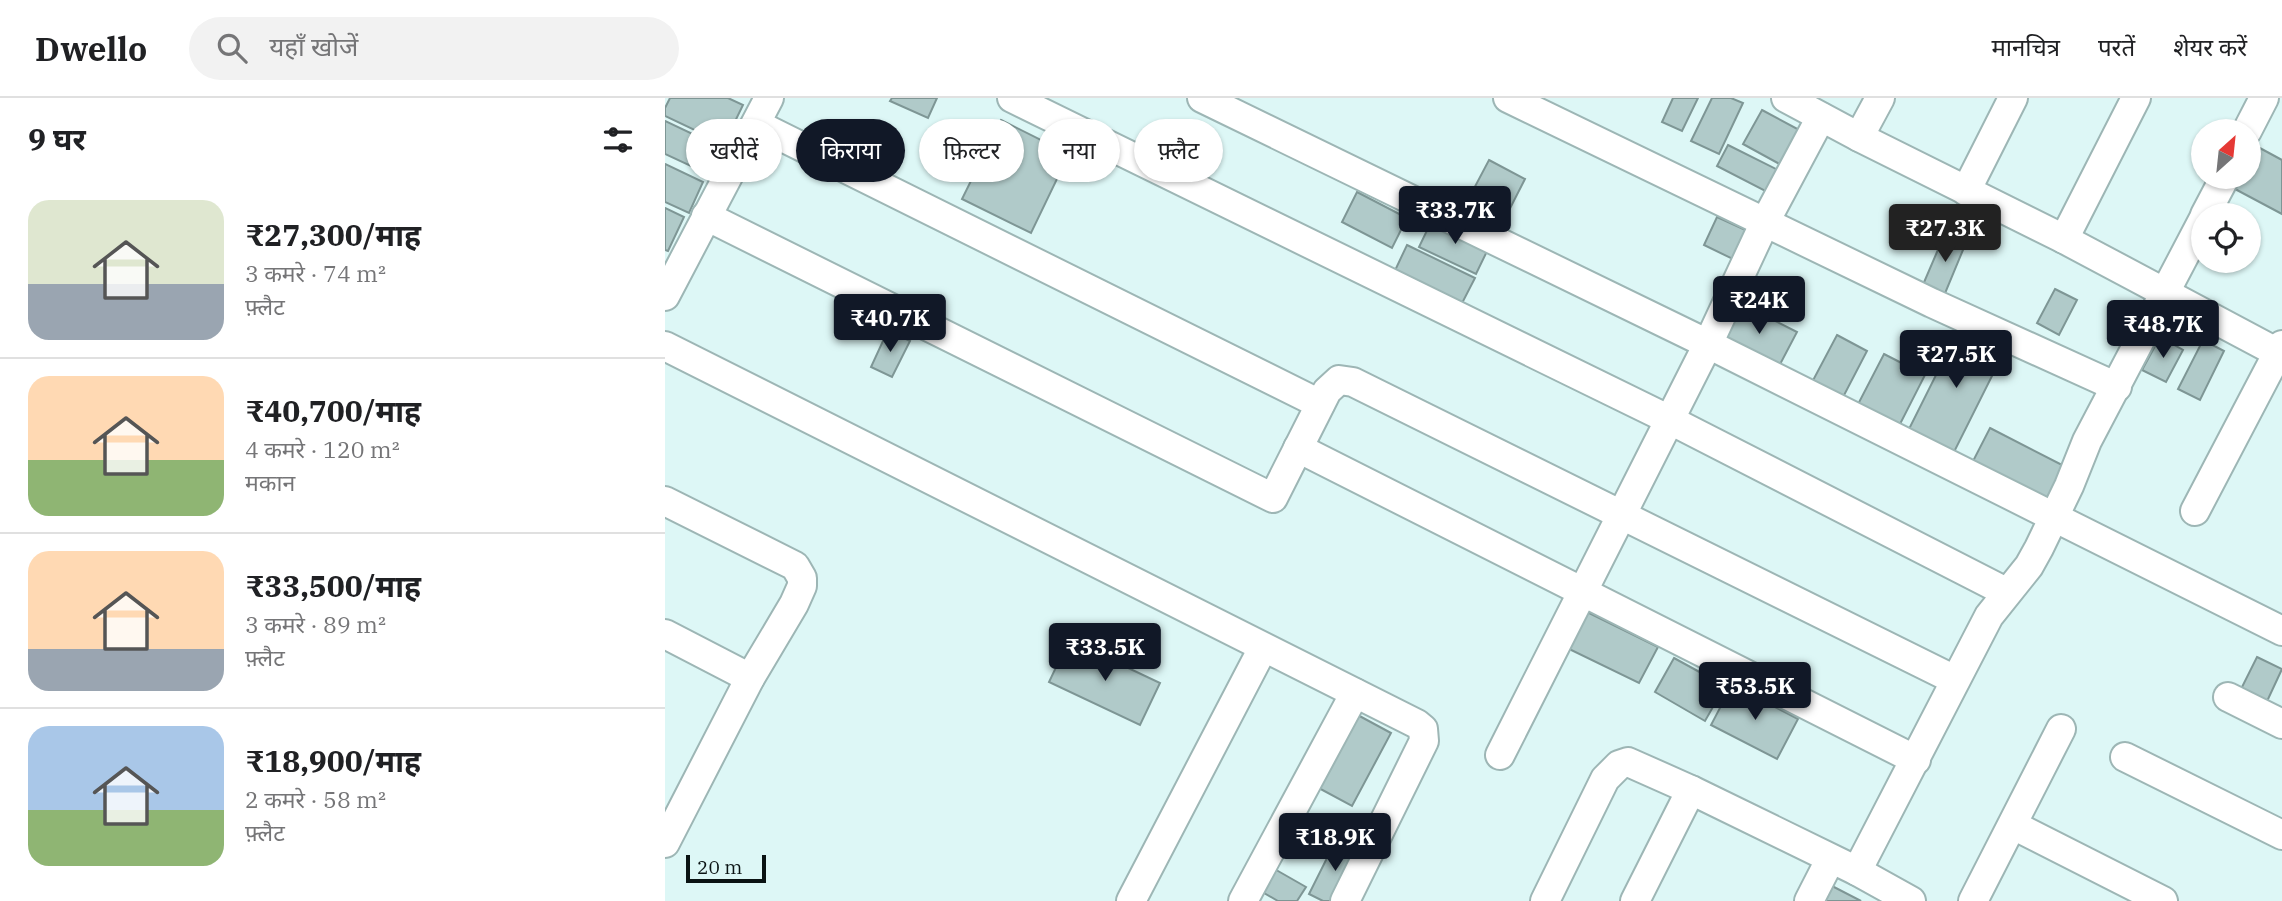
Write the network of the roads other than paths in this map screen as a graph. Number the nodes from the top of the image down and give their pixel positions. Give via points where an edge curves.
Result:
1 (769, 98) edge
2 (1012, 98) edge
3 (1202, 98) edge
4 (1508, 98) edge
5 (1786, 98) edge
6 (1880, 98) edge
7 (2013, 98) edge
8 (2136, 98) edge
9 (2264, 98) edge
10 (1821, 117) junction
11 (758, 119) edge
12 (2254, 119) edge
13 (782, 137) edge
14 (1859, 137) junction
15 (724, 182) edge
16 (1966, 191) junction
17 (706, 216) junction
18 (1765, 222) junction
19 (2064, 239) junction
20 (2191, 244) edge
21 (2167, 293) junction
22 (665, 296) edge
23 (1708, 344) junction
24 (665, 346) edge
25 (2281, 351) edge
26 (2117, 387) junction
27 (1320, 404) junction
28 (1670, 420) junction
29 (1298, 448) junction
30 (665, 501) edge
31 (2195, 511) dead end
32 (1621, 514) junction
33 (2055, 516) junction
34 (1582, 591) junction
35 (2006, 592) junction
36 (2282, 631) edge
37 (665, 634) edge
38 (1263, 648) junction
39 (750, 678) junction
40 (1955, 680) junction
41 (1355, 693) junction
42 (2228, 697) dead end
43 (2282, 724) edge
44 (2061, 729) dead end
45 (1500, 755) dead end
46 (2125, 757) dead end
47 (1916, 760) junction
48 (1691, 790) junction
49 (2013, 825) junction
50 (2282, 835) edge
51 (665, 843) edge
52 (1830, 860) junction
53 (1857, 871) junction
54 (1131, 901) edge
55 (1243, 901) edge
56 (1345, 901) edge
57 (1545, 901) edge
58 (1635, 901) edge
59 (1809, 901) edge
60 (1911, 901) edge
61 (1973, 901) edge
62 (2163, 901) edge

1 - 11 street
2 - 28 street
3 - 23 street
4 - 18 street
5 - 10 street
6 - 14 street
7 - 16 street
8 - 19 street
9 - 12 street
10 - 14 street
10 - 18 street
13 - 27 street
14 - 16 street
15 - 17 street
16 - 19 street
17 - 22 street
17 - 29 street via 1273,498
18 - 23 street
18 - 26 street
19 - 21 street
20 - 21 street
21 - 25 street
21 - 26 street
23 - 28 street
23 - 33 street
24 - 38 street
25 - 31 street
26 - 33 street via 2087,441
27 - 29 street
27 - 32 street via 1332,384 1353,382
28 - 32 street
28 - 35 street
29 - 34 street
30 - 39 street via 799,570 802,586 794,604
32 - 34 street
32 - 40 street
33 - 35 street via 2029,566
33 - 36 street
34 - 45 street
34 - 47 street
35 - 40 street
37 - 39 street
38 - 41 street
38 - 54 street
39 - 51 street
40 - 47 street
41 - 55 street
41 - 56 street via 1417,724 1425,735
42 - 43 street
44 - 49 street
46 - 50 street
47 - 53 street
48 - 52 street
48 - 57 street via 1628,762 1610,772
48 - 58 street
49 - 61 street
49 - 62 street
52 - 53 street
52 - 59 street
53 - 60 street

